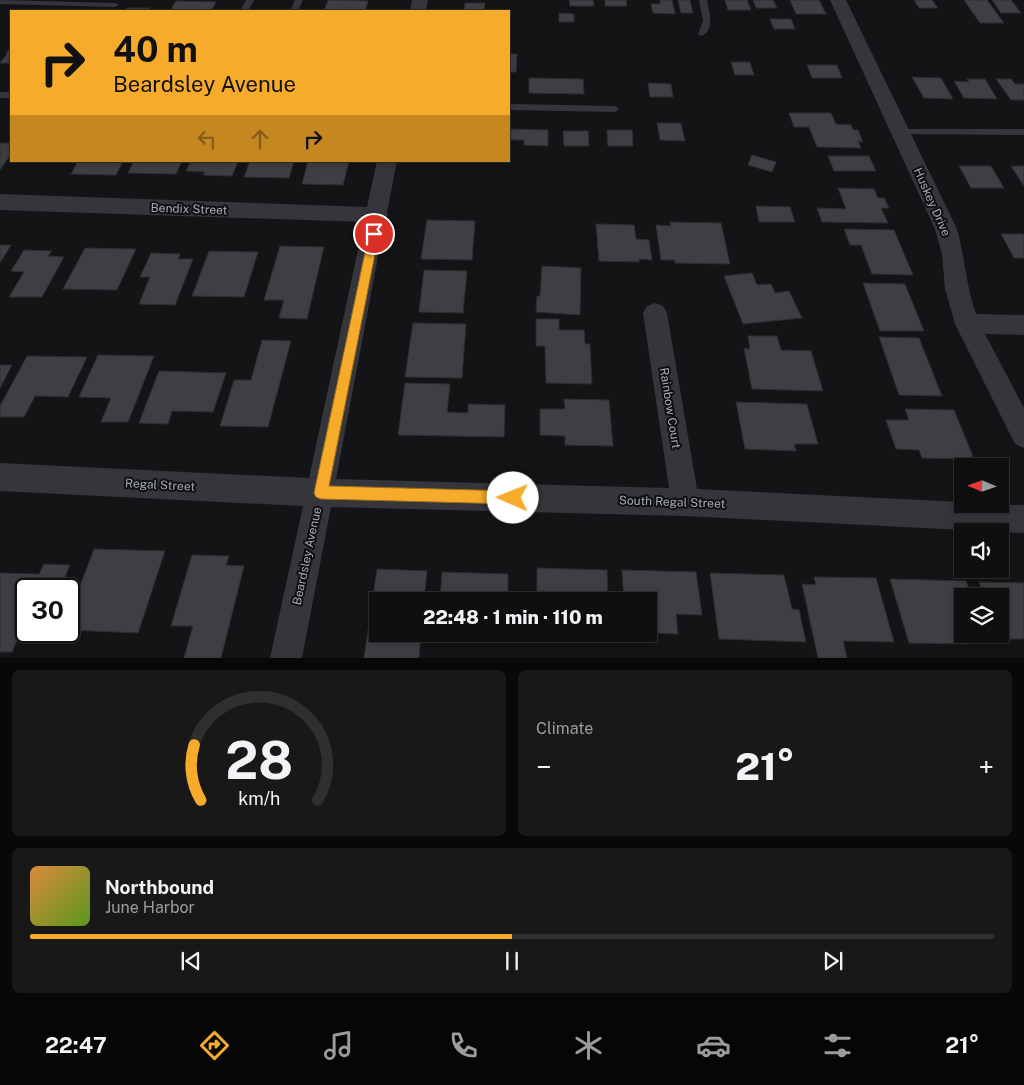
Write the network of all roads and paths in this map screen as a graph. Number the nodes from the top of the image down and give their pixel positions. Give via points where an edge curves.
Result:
1 (703, 0) edge
2 (838, 0) edge
3 (0, 2) edge
4 (115, 5) dead end
5 (702, 34) dead end
6 (510, 106) edge
7 (615, 109) dead end
8 (901, 132) junction
9 (1024, 132) edge
10 (387, 162) edge
11 (0, 202) edge
12 (378, 215) junction
13 (655, 313) dead end
14 (967, 324) junction
15 (1024, 326) edge
16 (1024, 435) edge
17 (0, 477) edge
18 (321, 493) junction
19 (685, 502) junction
20 (1024, 519) edge
21 (286, 658) edge

1 - 5 lane via 707,21
2 - 8 street, Huskey Drive
3 - 4 lane
6 - 7 lane
8 - 9 lane
8 - 14 street, Huskey Drive via 946,228 953,254 956,289
10 - 12 street, Beardsley Avenue
11 - 12 street, Bendix Street
12 - 18 street, Beardsley Avenue
13 - 19 street, Rainbow Court
14 - 15 street
14 - 16 street, Huskey Drive
17 - 18 street, Regal Street
18 - 19 street, South Regal Street
18 - 21 street, Beardsley Avenue
19 - 20 street, South Regal Street

